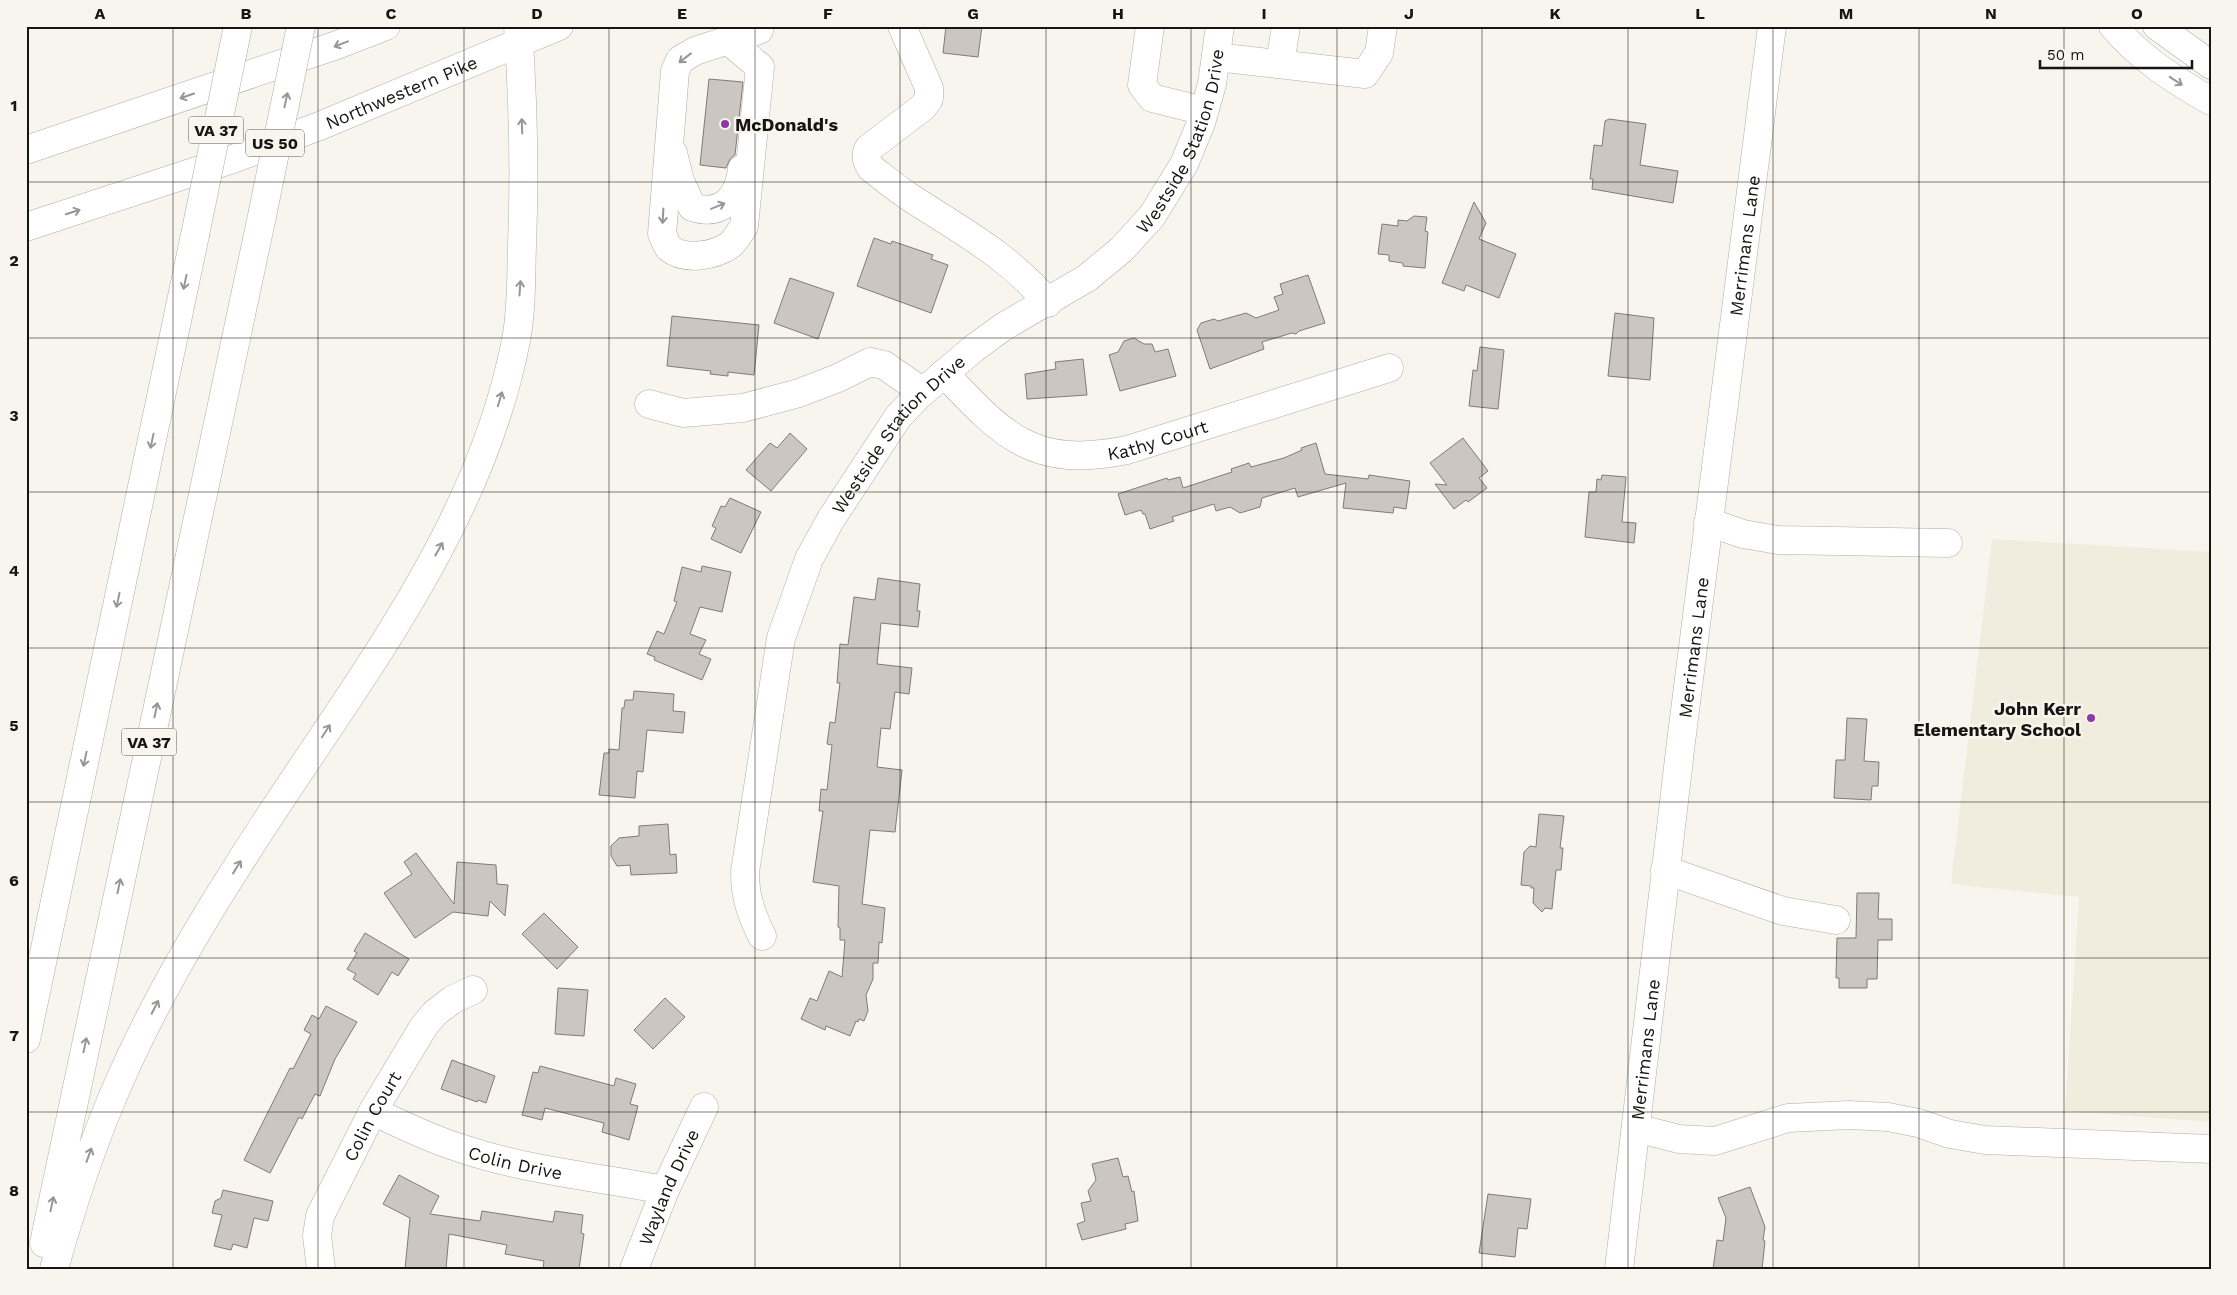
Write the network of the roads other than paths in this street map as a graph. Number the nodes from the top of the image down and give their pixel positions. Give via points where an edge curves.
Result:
1 (238, 26) edge
2 (301, 26) edge
3 (386, 26) edge
4 (559, 26) edge
5 (902, 26) edge
6 (1150, 26) edge
7 (1220, 26) edge
8 (1286, 26) edge
9 (1383, 26) edge
10 (1772, 26) edge
11 (2113, 26) edge
12 (2157, 26) edge
13 (758, 28) edge
14 (519, 35) edge
15 (730, 42) junction
16 (1216, 57) junction
17 (1280, 64) junction
18 (2211, 65) edge
19 (759, 73) junction
20 (2211, 100) edge
21 (1204, 111) junction
22 (668, 137) junction
23 (26, 150) edge
24 (26, 227) edge
25 (1048, 303) junction
26 (1390, 368) dead end
27 (944, 373) junction
28 (923, 392) junction
29 (649, 404) dead end
30 (1708, 522) junction
31 (1948, 543) dead end
32 (1665, 870) junction
33 (1836, 920) dead end
34 (762, 936) dead end
35 (473, 990) dead end
36 (26, 1039) edge
37 (704, 1107) dead end
38 (373, 1111) junction
39 (1636, 1128) junction
40 (2211, 1149) edge
41 (665, 1190) junction
42 (39, 1269) edge
43 (54, 1269) edge
44 (321, 1269) edge
45 (634, 1269) edge
46 (1619, 1269) edge

1 -> 36 main road, VA 37, bridge
42 -> 2 main road, VA 37, bridge
3 -> 23 main road via 337,46
4 - 14 main road, US 50
5 - 25 main road via 929,88 929,98 923,107 869,148 867,162 909,197 976,238 1016,269
6 - 21 main road via 1142,85 1152,98
7 - 16 main road, Westside Station Drive
8 - 17 main road
9 - 17 main road via 1379,53 1365,74
10 - 30 main road, Merrimans Lane
11 -> 20 main road via 2129,46 2174,80
12 - 18 main road
13 - 15 main road
13 - 19 main road
24 -> 14 main road, Northwestern Pike / US 50 via 233,159 322,125
43 -> 14 main road via 89,1156 111,1099 175,969 237,866 415,592 443,542 480,462 517,337 524,204
15 - 19 main road
15 -> 22 main road via 695,51 680,60 675,70
16 - 17 main road
16 - 21 main road, Westside Station Drive
22 -> 19 main road via 680,181 692,206 704,210 720,207 737,191 741,178 750,91
22 -> 19 main road via 662,234 668,246 679,254 701,256 721,250 732,243 744,226
21 - 25 main road, Westside Station Drive via 1184,164 1152,216 1122,249 1088,278
25 - 27 main road, Westside Station Drive via 1004,327
26 - 27 main road, Kathy Court via 1127,450 1079,456 1036,449 1019,442 982,414
27 - 28 main road, Westside Station Drive
28 - 29 main road via 884,366 870,362 799,393 743,408 683,414
28 - 34 main road, Westside Station Drive via 898,417 831,519 809,559 781,638 745,872 748,907
30 - 31 main road via 1743,534 1778,540
30 - 32 main road, Merrimans Lane
32 - 33 main road via 1783,911
32 - 39 main road, Merrimans Lane
35 - 38 main road, Colin Court via 452,1000 424,1026
37 - 41 main road, Wayland Drive
38 - 41 main road, Colin Drive via 457,1148 506,1161
38 - 44 main road, Colin Court via 320,1216 316,1236
39 - 40 main road via 1679,1139 1715,1141 1788,1118 1849,1115 1888,1117 1985,1140
39 - 46 main road, Merrimans Lane
41 - 45 main road, Wayland Drive

